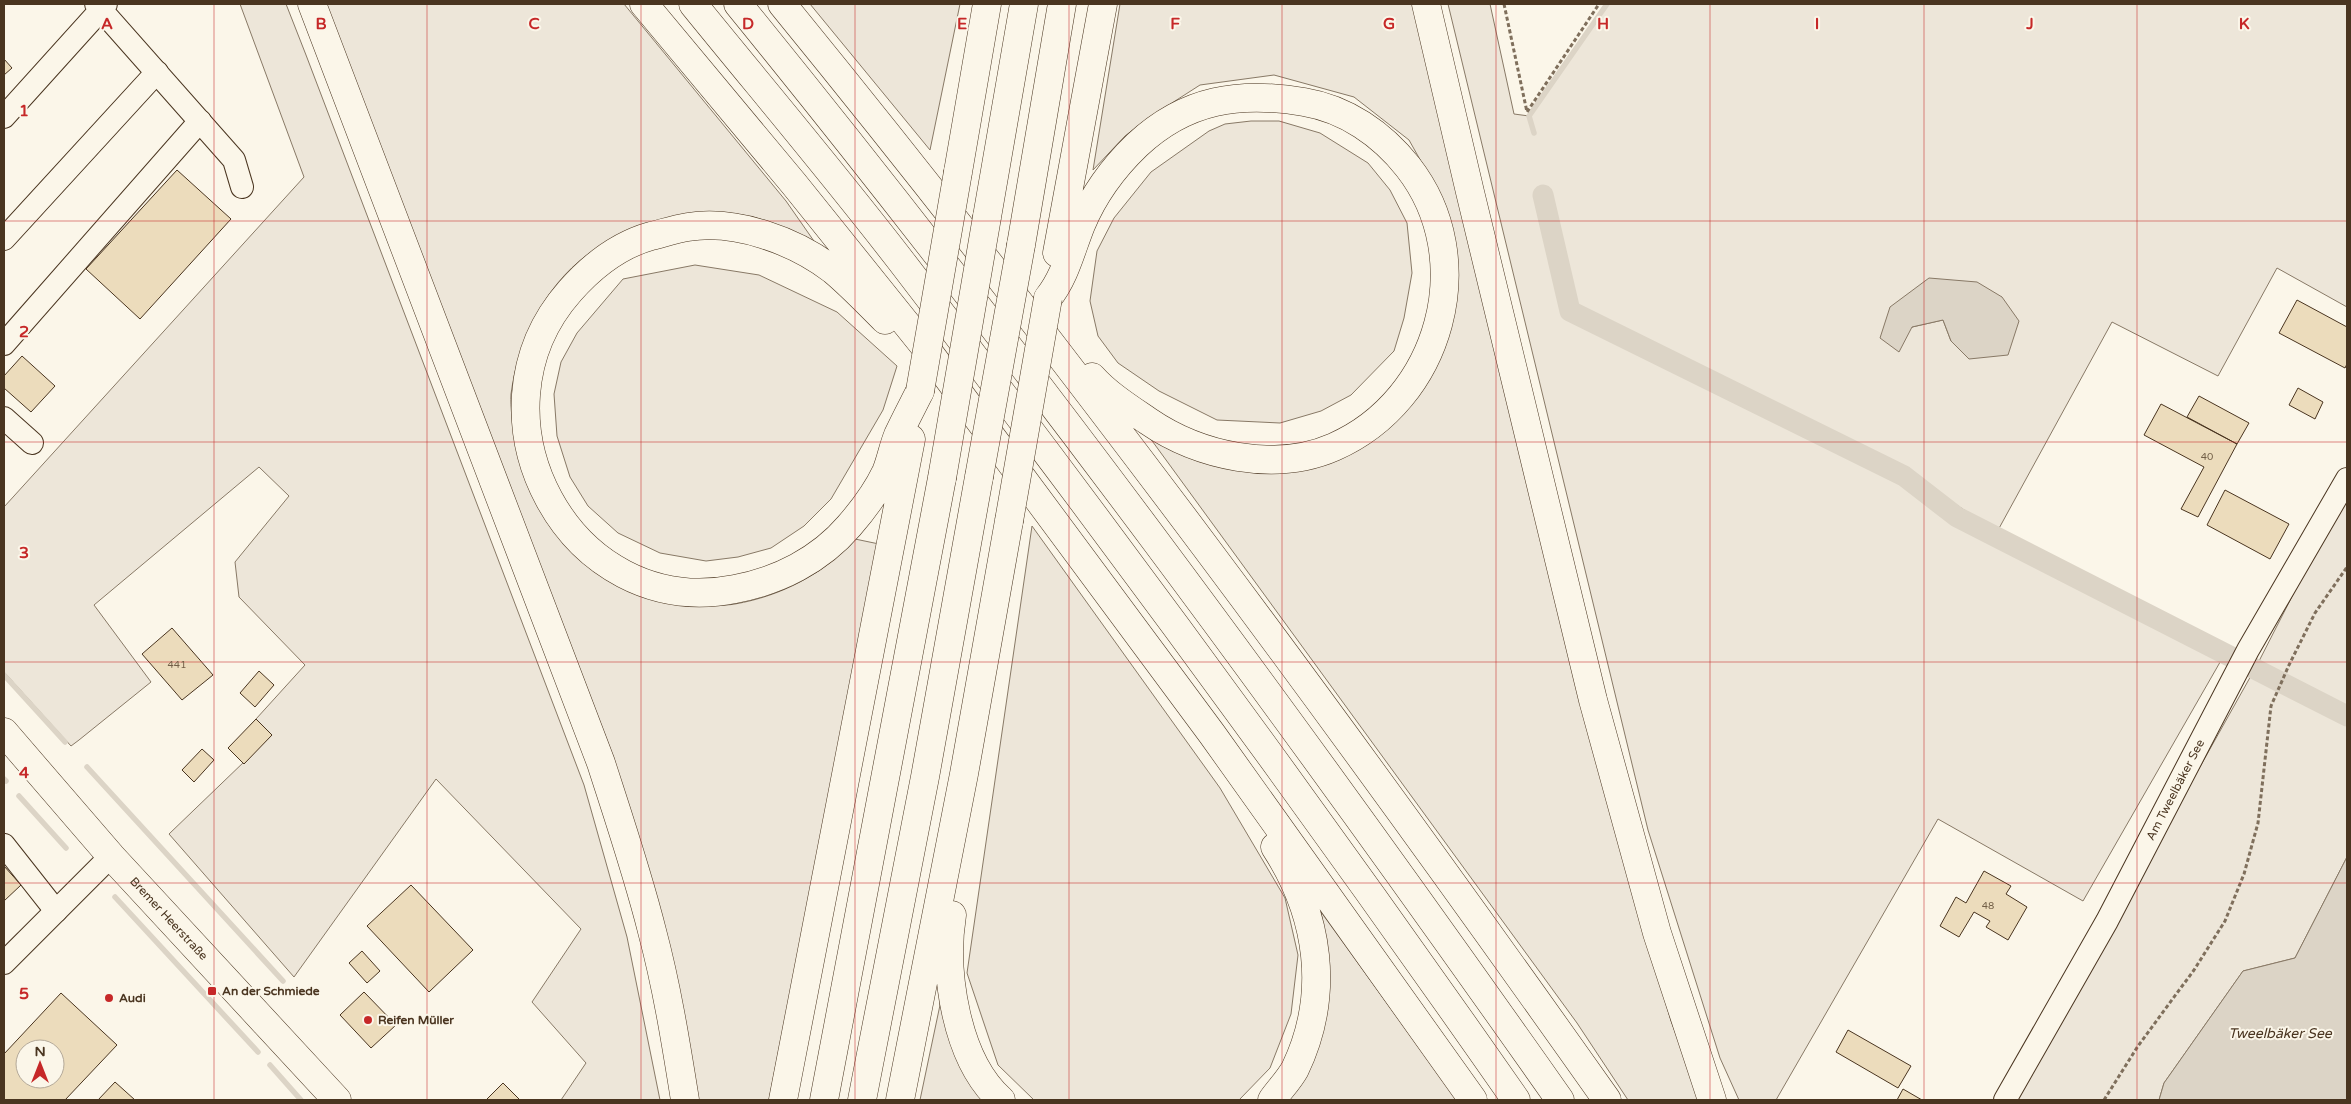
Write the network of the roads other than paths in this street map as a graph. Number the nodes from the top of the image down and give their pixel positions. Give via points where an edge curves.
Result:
1 (312, 4) edge
2 (644, 4) edge
3 (693, 4) edge
4 (738, 4) edge
5 (782, 4) edge
6 (987, 4) edge
7 (1024, 4) edge
8 (1062, 4) edge
9 (1103, 4) edge
10 (1426, 4) edge
11 (101, 6) edge
12 (156, 72) junction
13 (4, 117) edge
14 (200, 121) junction
15 (242, 187) dead end
16 (4, 240) edge
17 (1048, 298) junction
18 (4, 344) edge
19 (925, 347) junction
20 (1056, 349) junction
21 (920, 391) junction
22 (4, 418) edge
23 (32, 444) dead end
24 (2347, 479) edge
25 (4, 732) edge
26 (1212, 734) junction
27 (964, 774) junction
28 (4, 845) edge
29 (111, 856) junction
30 (56, 911) junction
31 (4, 963) edge
32 (337, 1100) edge
33 (685, 1100) edge
34 (783, 1100) edge
35 (824, 1100) edge
36 (862, 1100) edge
37 (900, 1100) edge
38 (1001, 1100) edge
39 (1272, 1100) edge
40 (1472, 1100) edge
41 (1516, 1100) edge
42 (1560, 1100) edge
43 (1607, 1100) edge
44 (1712, 1100) edge
45 (2005, 1100) edge

1 - 33 main road via 601,763 653,932
2 - 19 main road
3 - 41 main road via 899,259 1118,546 1294,785
4 - 42 main road via 870,167 1147,529 1312,751
5 - 20 main road
6 - 21 main road, bridge
7 - 35 main road, bridge via 942,478
8 - 36 main road, bridge via 925,777
9 - 17 main road
10 - 44 main road via 1593,700 1657,933
11 - 12 street
11 - 13 street
12 - 14 street
12 - 16 street
14 - 15 street via 234,160
14 - 18 street
17 - 20 main road via 1059,284 1095,197 1109,175 1138,144 1172,118 1210,102 1242,98 1276,97 1316,104 1355,119 1392,146 1419,181 1434,213 1444,258 1444,301 1434,342 1415,378 1399,399 1372,424 1334,447 1305,455 1272,460 1240,458 1168,435 1124,405 1096,381 1076,357
17 - 27 main road, bridge
19 - 21 main road via 890,325 833,270 798,249 738,227 691,226 640,239 595,265 559,303 543,329 524,396 531,457 543,491 572,534 606,564 642,582 677,592 716,593 756,585 827,549 863,508 886,472 897,437
19 - 26 main road
20 - 43 main road via 1337,725
21 - 34 main road
22 - 23 street
24 - 45 street, Am Tweelbäker See via 2248,650 2106,920
25 - 29 main road, Bremer Heerstraße
26 - 39 main road via 1215,757 1280,854 1306,908 1315,944 1317,985 1310,1026 1294,1070
26 - 40 main road
27 - 37 main road
27 - 38 main road via 968,806 948,937 951,983 960,1026 973,1061
28 - 30 street
29 - 30 street
29 - 32 main road, Bremer Heerstraße
30 - 31 street

